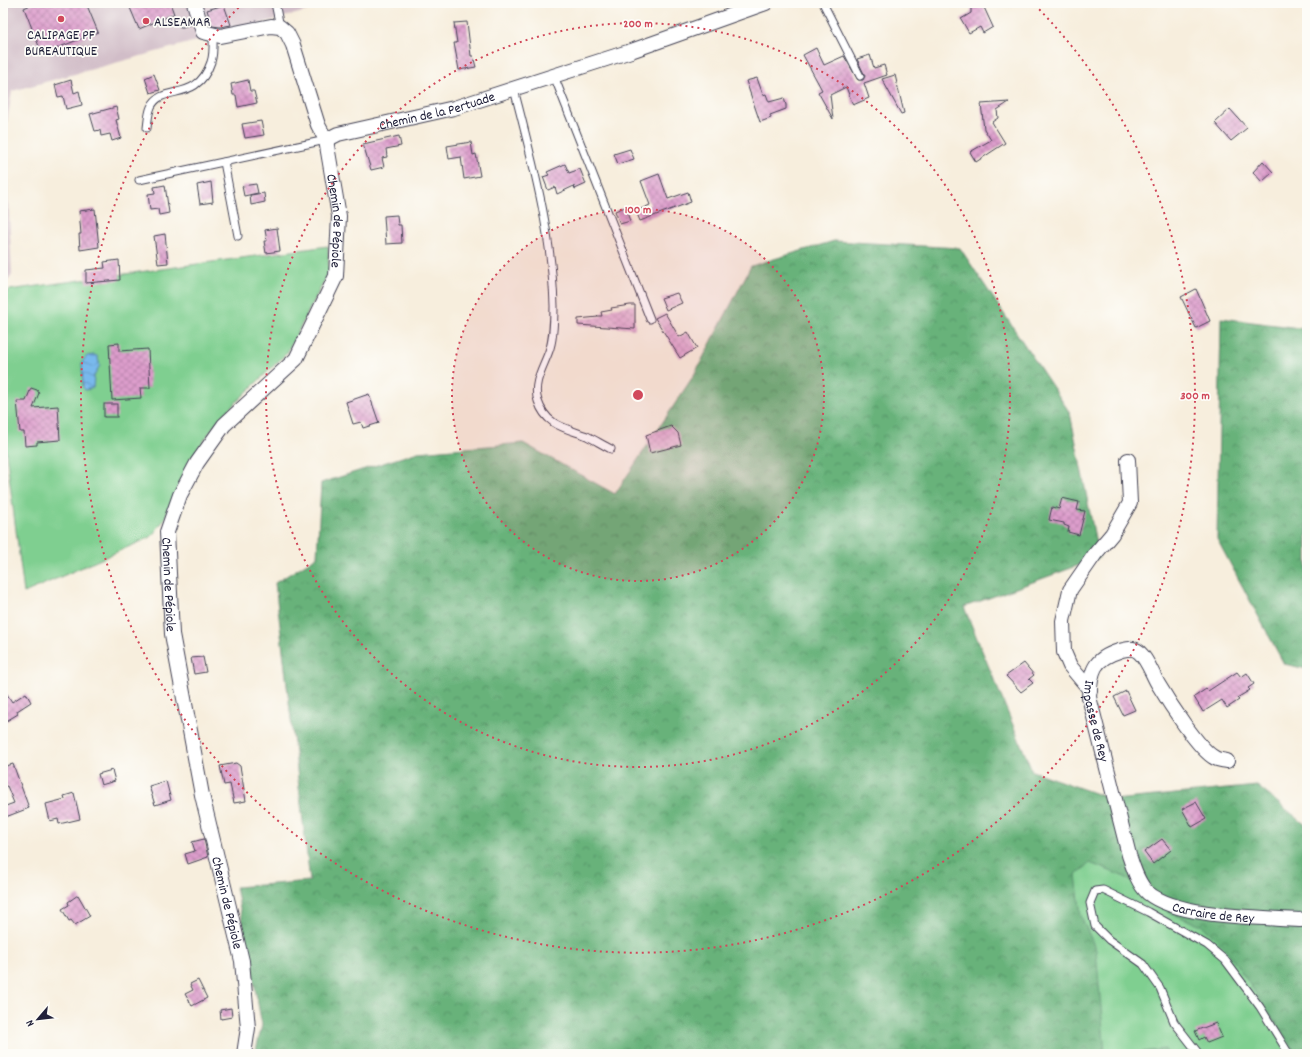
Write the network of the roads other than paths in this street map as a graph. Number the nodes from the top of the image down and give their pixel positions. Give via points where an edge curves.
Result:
1 (194, 3) edge
2 (275, 3) edge
3 (766, 3) edge
4 (823, 3) edge
5 (199, 18) junction
6 (182, 23) dead end
7 (280, 27) junction
8 (213, 35) junction
9 (554, 76) junction
10 (860, 76) dead end
11 (514, 89) junction
12 (147, 128) dead end
13 (326, 140) junction
14 (224, 162) junction
15 (139, 180) dead end
16 (238, 236) dead end
17 (650, 319) dead end
18 (611, 449) dead end
19 (1128, 460) dead end
20 (1090, 690) junction
21 (1227, 761) dead end
22 (1135, 871) joint
23 (1307, 919) edge
24 (244, 1054) edge
25 (1198, 1054) edge
26 (1289, 1054) edge

1 - 5 street
2 - 7 lane
3 - 9 street, Chemin de la Pertuade
4 - 10 lane
5 - 6 lane
5 - 8 street via 203,32
7 - 8 street via 271,26 220,36
7 - 13 street via 287,33 318,126
8 - 12 lane via 212,61 200,82 189,90 160,97 151,107
9 - 11 street, Chemin de la Pertuade
9 - 17 lane
11 - 13 street, Chemin de la Pertuade via 454,108 338,134
11 - 18 lane via 549,243 552,276 554,308 550,350 539,375 537,400 547,417 560,428 587,436
13 - 14 lane
13 - 24 street, Chemin de Pépiole via 339,216 336,276 296,358 224,425 197,463 180,495 167,532 172,634 202,795 242,961 248,1028
14 - 15 lane
14 - 16 lane
19 - 20 street via 1130,504 1112,534 1070,590 1063,621 1064,652 1070,666
20 - 21 street, Impasse de Rey via 1098,661 1105,655 1128,648 1138,651 1198,743 1215,758
20 - 22 street, Impasse de Rey via 1089,697
22 - 23 street, Carraire de Rey via 1148,892 1173,906 1206,912
25 - 26 lane via 1174,1022 1160,988 1143,964 1109,940 1095,926 1090,903 1095,891 1103,890 1148,912 1207,945 1225,960 1260,1007

